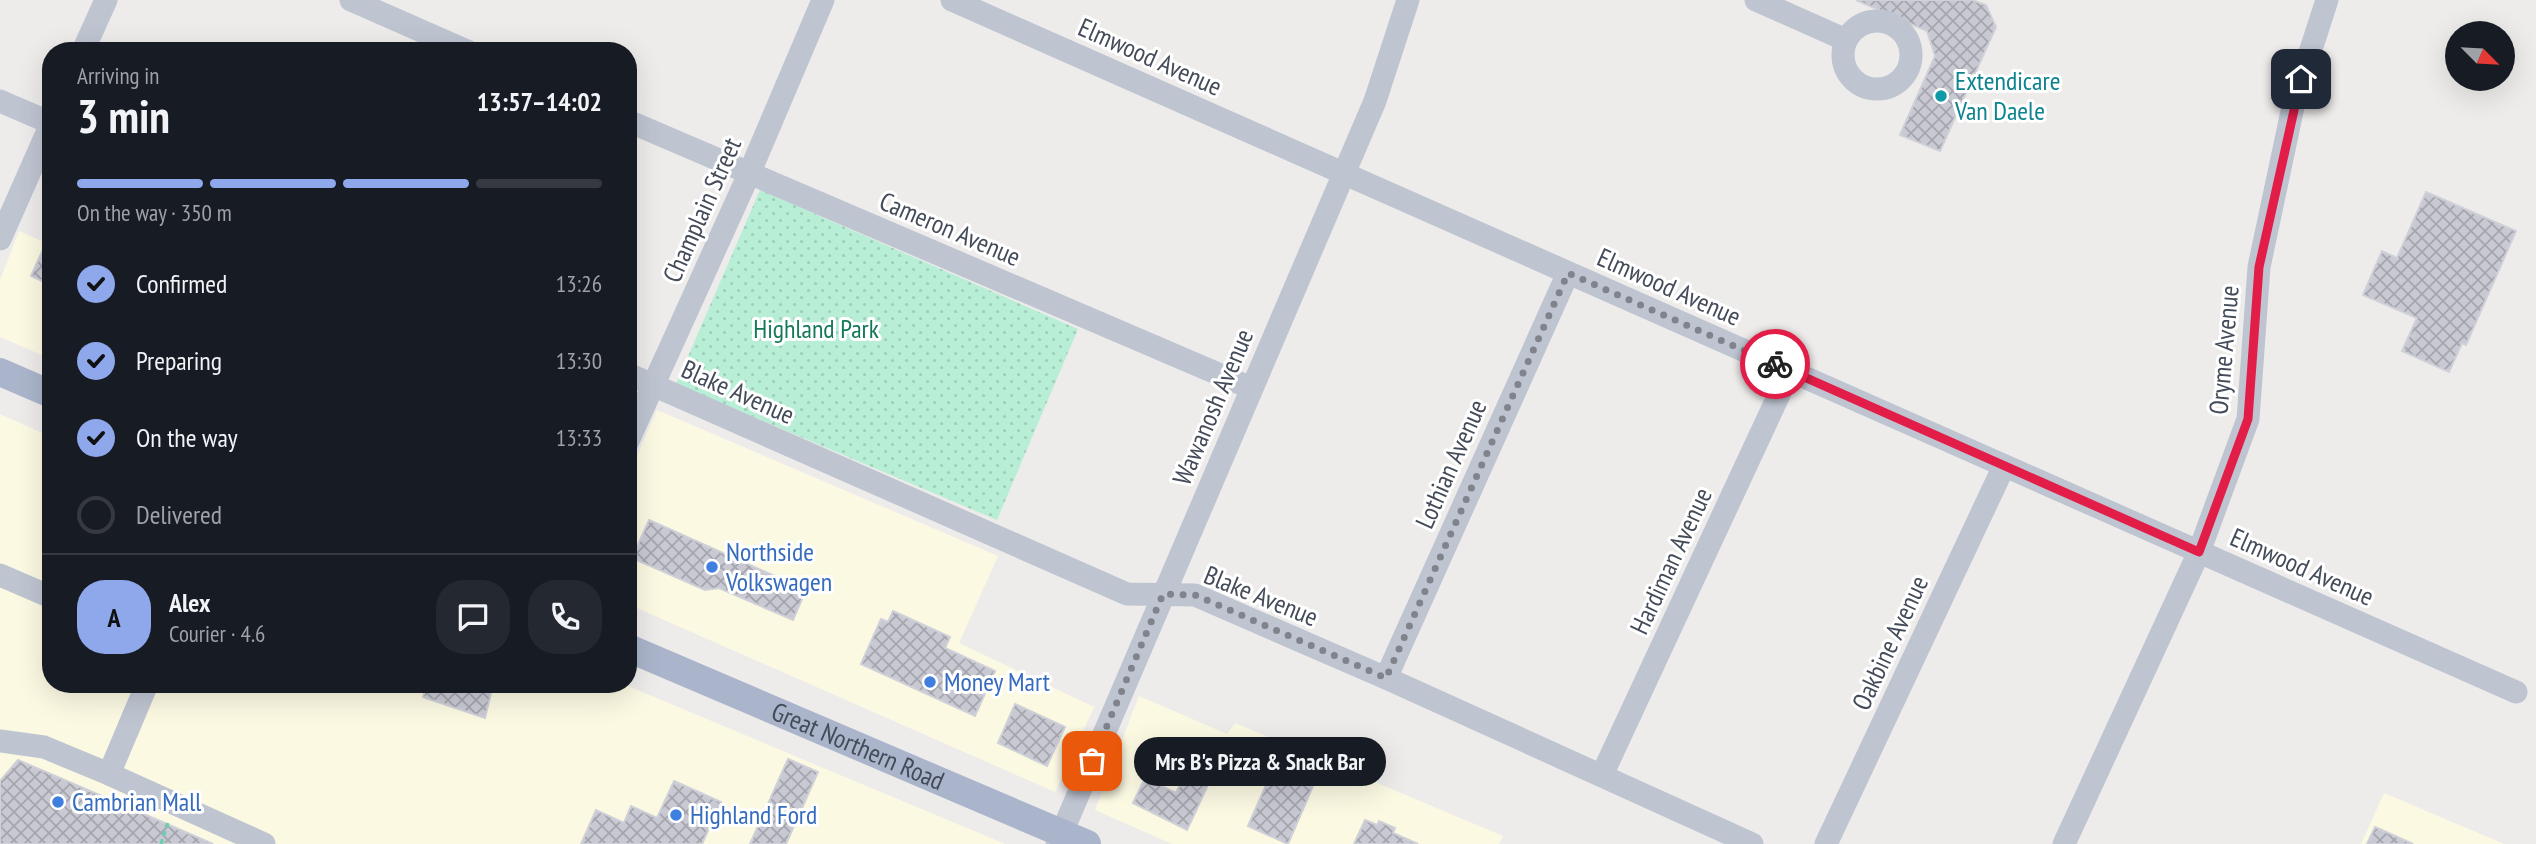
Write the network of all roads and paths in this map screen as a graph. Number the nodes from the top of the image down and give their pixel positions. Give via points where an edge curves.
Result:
1 (106, 0) edge
2 (351, 0) edge
3 (823, 0) edge
4 (952, 0) edge
5 (1408, 0) edge
6 (1756, 0) edge
7 (2327, 0) edge
8 (1846, 40) dead end
9 (87, 42) edge
10 (447, 42) edge
11 (0, 101) edge
12 (42, 120) edge
13 (637, 125) edge
14 (42, 144) edge
15 (1343, 173) junction
16 (749, 174) junction
17 (0, 239) edge
18 (1568, 273) junction
19 (1790, 371) junction
20 (0, 372) edge
21 (637, 378) edge
22 (653, 385) junction
23 (1251, 388) junction
24 (42, 390) edge
25 (637, 421) edge
26 (2004, 466) junction
27 (2199, 552) junction
28 (0, 575) edge
29 (42, 593) edge
30 (1163, 594) junction
31 (637, 652) edge
32 (1386, 678) junction
33 (2516, 692) dead end
34 (143, 693) edge
35 (0, 741) edge
36 (109, 774) junction
37 (1602, 775) junction
38 (1059, 838) edge
39 (264, 844) edge
40 (1087, 844) edge
41 (1752, 844) edge
42 (1826, 844) edge
43 (2064, 844) edge

1 - 9 street
2 - 10 street
3 - 16 street, Champlain Street
4 - 15 street, Elmwood Avenue
5 - 15 street, Wawanosh Avenue via 1375,101
6 - 8 street
7 - 27 street, Oryme Avenue via 2294,102 2259,267 2248,419
11 - 12 street
13 - 16 street, Cameron Avenue
14 - 17 street
15 - 18 street, Elmwood Avenue
15 - 23 street, Wawanosh Avenue
16 - 22 street, Champlain Street
16 - 23 street, Cameron Avenue
18 - 19 street, Elmwood Avenue
18 - 32 street, Lothian Avenue
19 - 26 street, Elmwood Avenue
19 - 37 street, Hardiman Avenue
20 - 24 main road
21 - 22 street, Blake Avenue
22 - 25 street, Champlain Street
22 - 30 street, Blake Avenue via 1127,594
23 - 30 street, Wawanosh Avenue
26 - 27 street, Elmwood Avenue
26 - 42 street, Oakbine Avenue
27 - 33 street, Elmwood Avenue
27 - 43 street, Oryme Avenue
28 - 29 street
30 - 32 street, Blake Avenue via 1195,595
30 - 38 street, Wawanosh Avenue
31 - 38 main road, Great Northern Road
32 - 37 street, Blake Avenue
34 - 36 street
35 - 36 street via 44,747
36 - 39 street
37 - 41 street, Blake Avenue
38 - 40 main road, Great Northern Road

